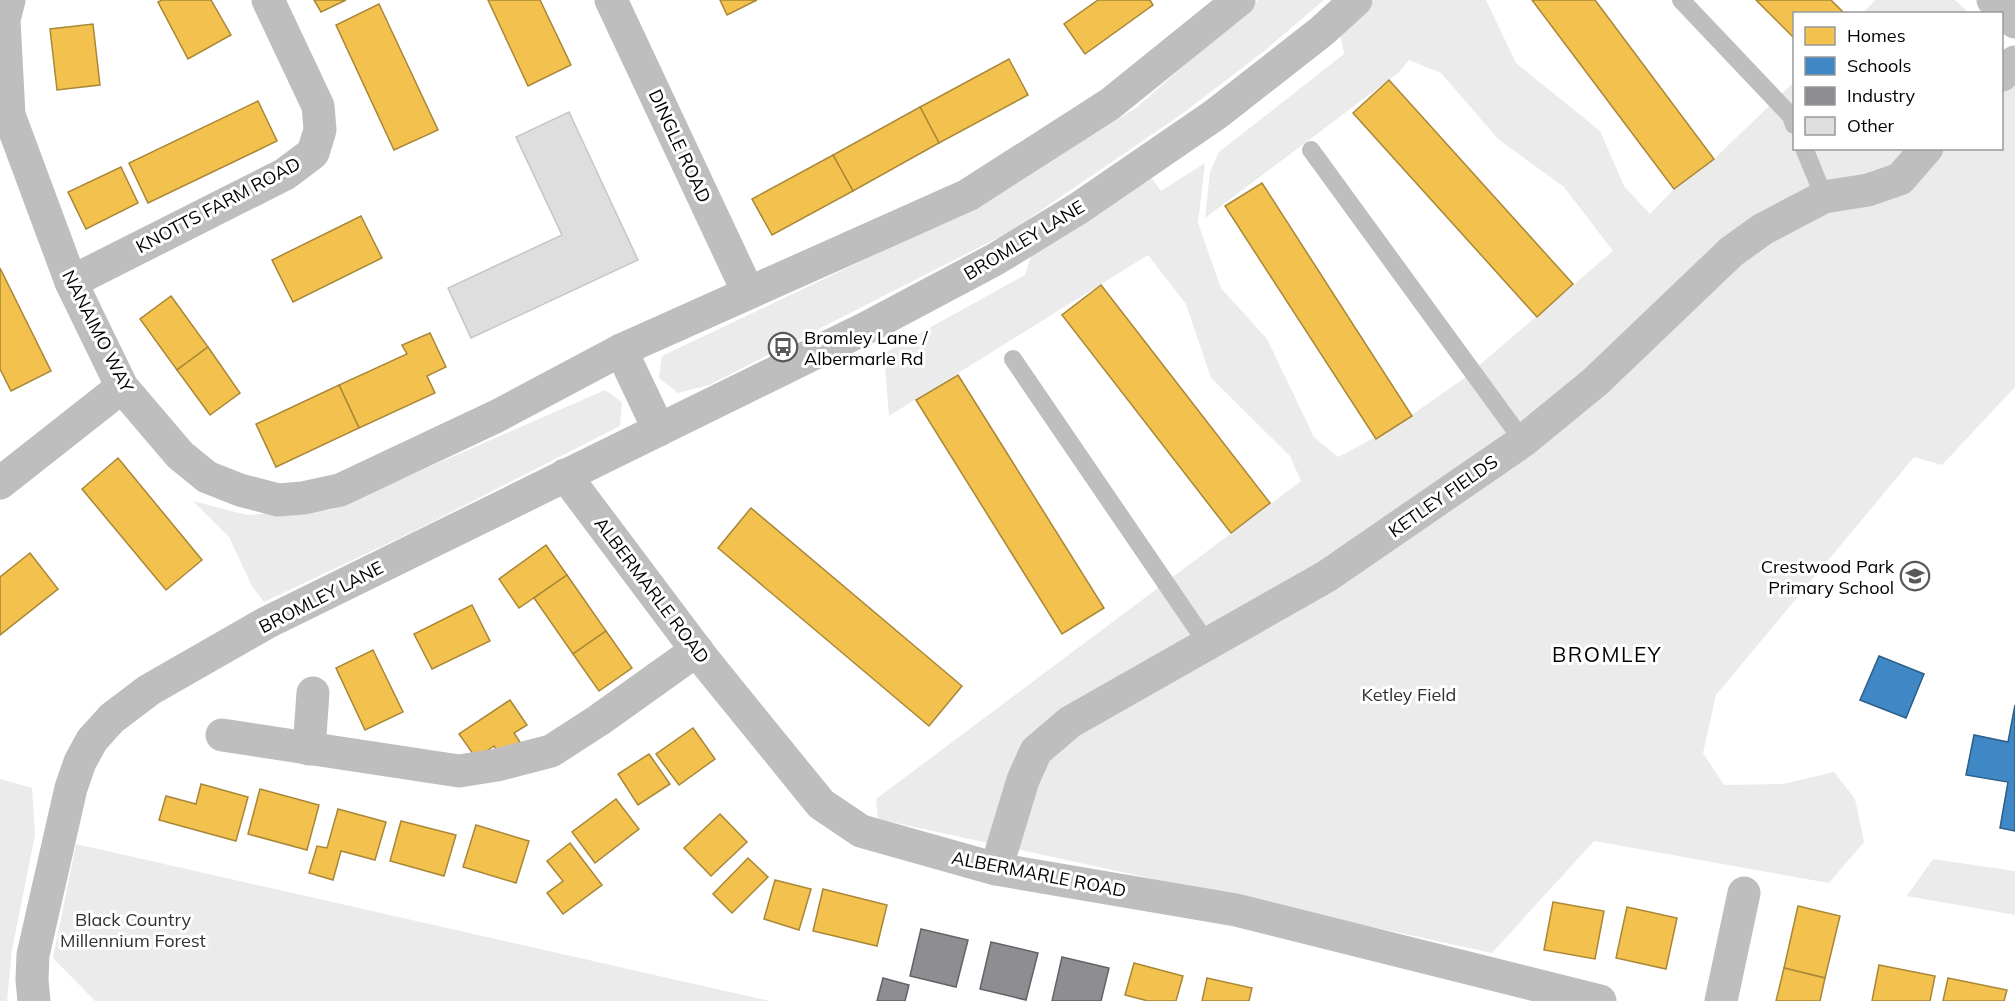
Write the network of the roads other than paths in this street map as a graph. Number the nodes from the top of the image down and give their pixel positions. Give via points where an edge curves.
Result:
1 (9, 0) edge
2 (268, 0) edge
3 (611, 0) edge
4 (1239, 0) edge
5 (1356, 0) edge
6 (1681, 0) edge
7 (1993, 0) edge
8 (2015, 22) edge
9 (2015, 62) edge
10 (2003, 73) edge
11 (1793, 122) edge
12 (1311, 150) dead end
13 (1805, 150) edge
14 (1925, 150) edge
15 (1824, 197) junction
16 (71, 282) junction
17 (748, 292) junction
18 (621, 350) junction
19 (1013, 359) dead end
20 (122, 387) junction
21 (659, 430) junction
22 (1522, 441) junction
23 (565, 475) junction
24 (0, 483) edge
25 (1208, 645) junction
26 (697, 650) junction
27 (313, 693) dead end
28 (222, 735) dead end
29 (309, 749) junction
30 (996, 869) junction
31 (1744, 892) dead end
32 (34, 1001) edge
33 (1600, 1001) edge
34 (1720, 1001) edge

1 - 16 street, NANAIMO WAY via 4,20 9,115
2 - 16 street, KNOTTS FARM ROAD via 318,106 321,130 313,153 285,174
3 - 17 street, DINGLE ROAD
4 - 17 street via 1110,105 968,195
5 - 21 street, BROMLEY LANE via 1216,114 994,260
6 - 11 lane
7 - 8 street
9 - 10 street
12 - 22 lane
13 - 15 lane
14 - 15 street, KETLEY FIELDS via 1900,179 1868,190
15 - 22 street, KETLEY FIELDS via 1763,229 1731,252 1595,382
16 - 20 street, NANAIMO WAY
17 - 18 street
18 - 20 street, NANAIMO WAY via 498,416 340,490 286,500 240,490 207,477 180,455
18 - 21 street
19 - 25 lane
20 - 24 street
21 - 23 street, BROMLEY LANE
22 - 25 street, KETLEY FIELDS via 1327,576
23 - 26 street, ALBERMARLE ROAD
23 - 32 street, BROMLEY LANE via 268,622 149,690 112,718 92,740 71,788 33,955
25 - 30 street, KETLEY FIELDS via 1071,722 1036,750
26 - 29 street via 551,751 530,757 459,771
26 - 30 street, ALBERMARLE ROAD via 821,804 861,831
27 - 29 street
28 - 29 street
30 - 33 street, ALBERMARLE ROAD via 1236,910
31 - 34 street

